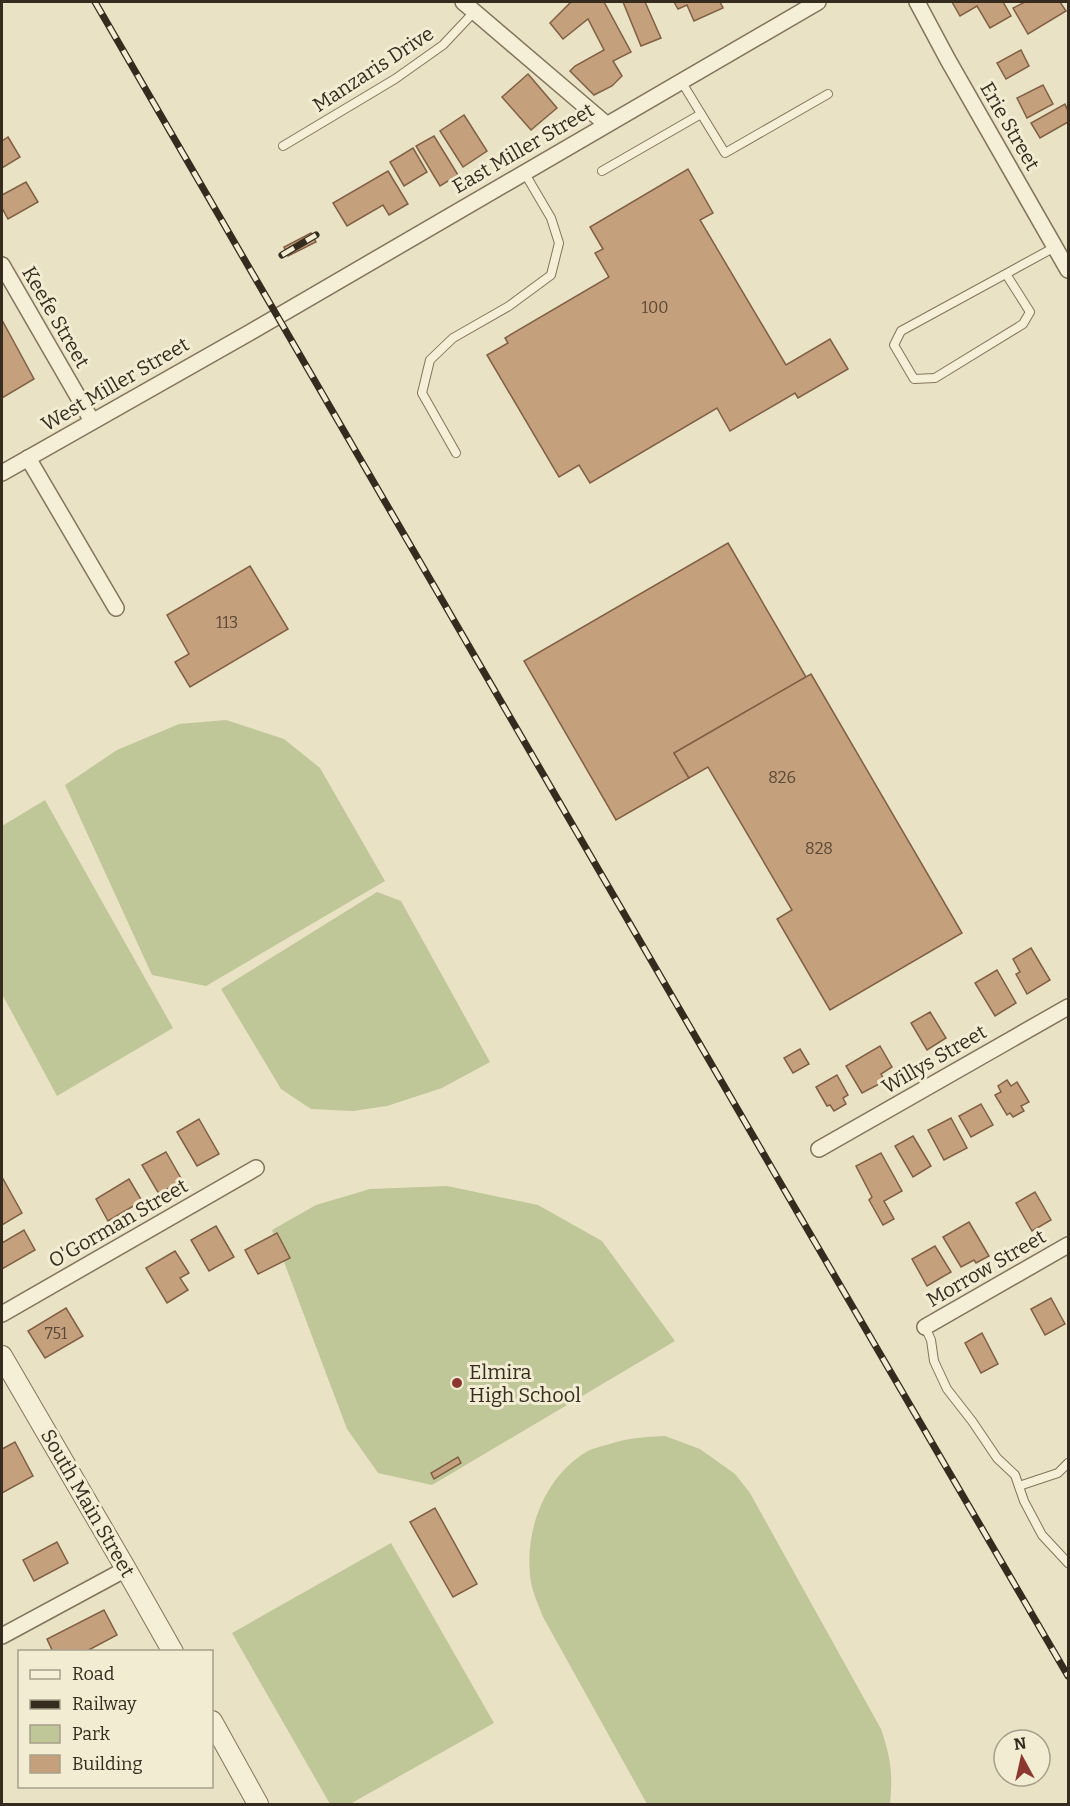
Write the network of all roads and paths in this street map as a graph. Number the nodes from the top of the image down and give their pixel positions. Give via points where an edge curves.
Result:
1 (818, 2) edge
2 (917, 2) edge
3 (469, 6) edge
4 (681, 81) junction
5 (828, 94) dead end
6 (701, 114) junction
7 (606, 124) junction
8 (283, 146) dead end
9 (602, 171) dead end
10 (524, 172) junction
11 (1055, 247) junction
12 (2, 265) edge
13 (1068, 270) edge
14 (1006, 274) junction
15 (249, 333) joint
16 (92, 421) junction
17 (456, 453) dead end
18 (28, 458) junction
19 (2, 473) edge
20 (116, 608) dead end
21 (1068, 1006) edge
22 (819, 1149) dead end
23 (255, 1168) dead end
24 (1068, 1245) edge
25 (2, 1314) edge
26 (925, 1327) joint
27 (2, 1356) edge
28 (1068, 1463) edge
29 (1018, 1486) junction
30 (1068, 1563) edge
31 (126, 1569) junction
32 (2, 1636) edge
33 (172, 1650) edge
34 (213, 1723) edge
35 (258, 1804) edge

1 - 4 street, East Miller Street
2 - 11 street, Erie Street
3 - 7 street
3 - 8 lane, Manzaris Drive via 443,45 395,79
4 - 6 lane
4 - 7 street, East Miller Street
5 - 6 lane via 725,153
6 - 9 lane
7 - 10 street, East Miller Street
10 - 15 street, East Miller Street
10 - 17 lane via 551,218 559,243 551,274 509,306 453,338 430,360 422,393
11 - 13 street, Erie Street
11 - 14 lane
12 - 16 street, Keefe Street
14 - 14 lane via 902,331 894,345 914,379 935,378 1023,324 1030,312
15 - 16 street, West Miller Street
16 - 18 street, West Miller Street
18 - 19 street, West Miller Street
18 - 20 street
21 - 22 street, Willys Street
23 - 25 street, O'Gorman Street
24 - 26 street, Morrow Street
26 - 29 lane via 947,1389 997,1458 1015,1475
27 - 31 street, South Main Street
28 - 29 lane via 1058,1473
29 - 30 lane via 1042,1535
31 - 32 street
31 - 33 street, South Main Street
34 - 35 street

